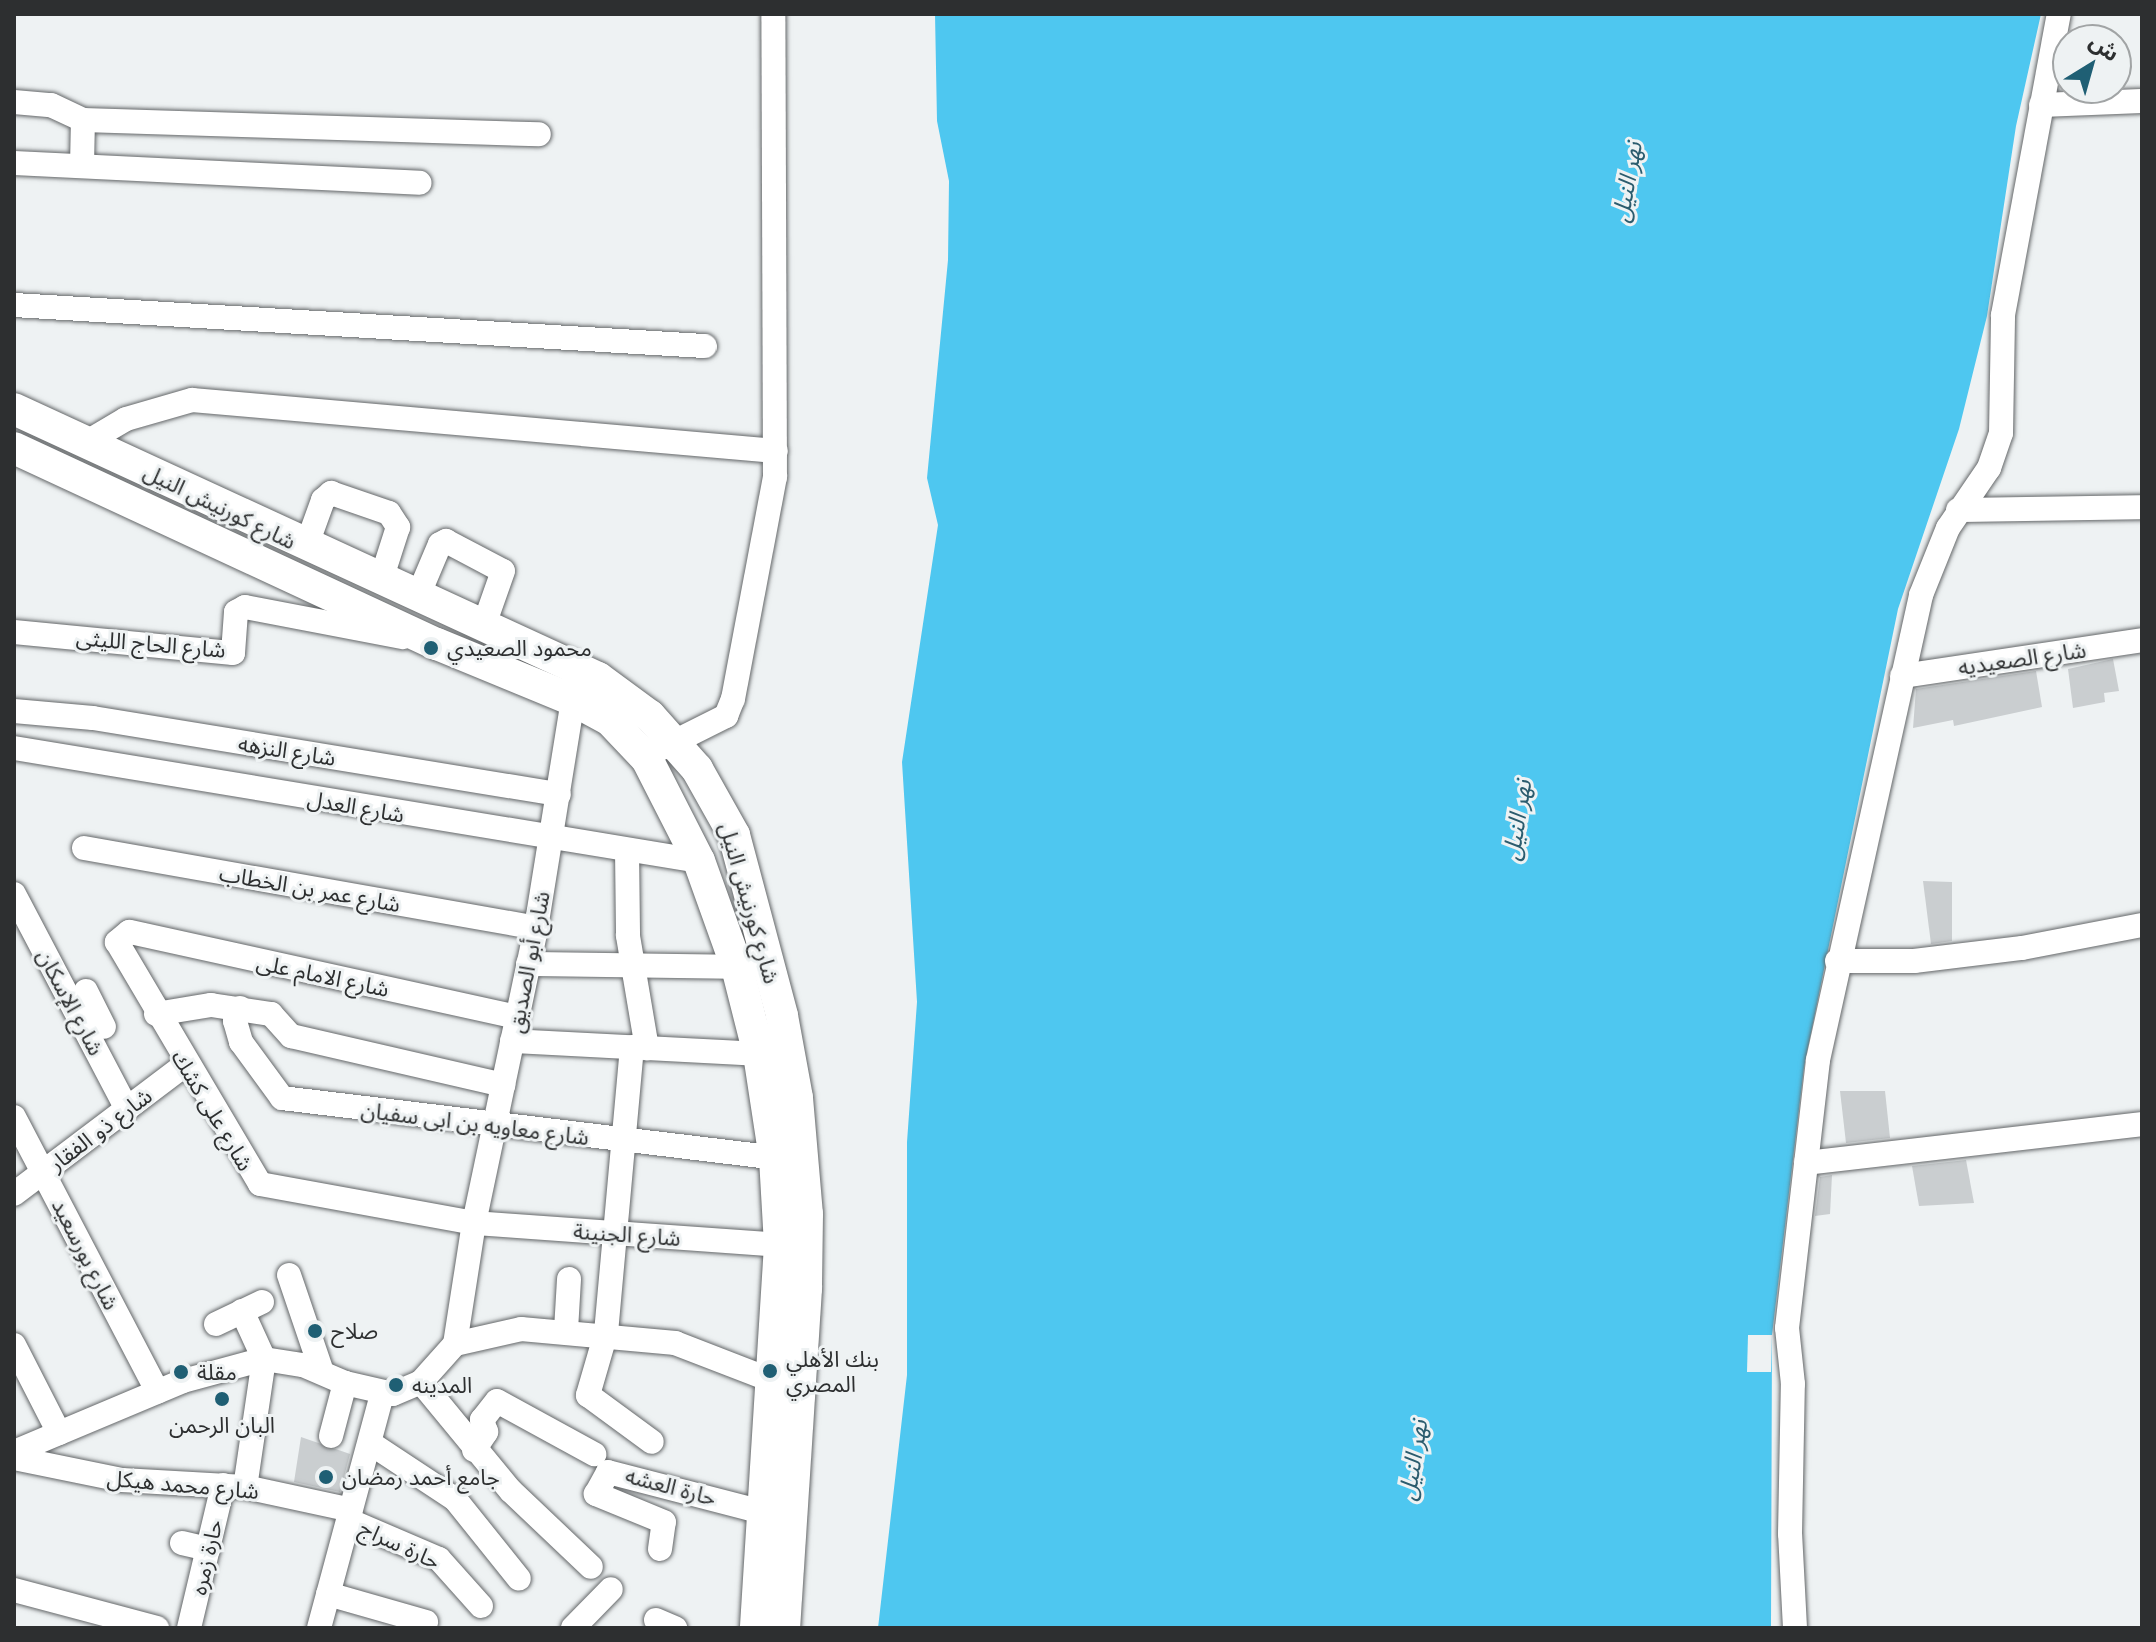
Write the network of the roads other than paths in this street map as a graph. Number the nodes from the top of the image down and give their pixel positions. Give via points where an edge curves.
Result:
1 (773, 14) edge
2 (2059, 14) edge
3 (2142, 101) edge
4 (14, 102) edge
5 (2041, 105) junction
6 (83, 120) junction
7 (539, 134) dead end
8 (14, 163) edge
9 (82, 166) junction
10 (420, 183) dead end
11 (14, 305) edge
12 (705, 346) dead end
13 (14, 409) edge
14 (87, 442) junction
15 (15, 450) edge
16 (776, 451) junction
17 (2142, 507) edge
18 (1958, 510) junction
19 (306, 547) junction
20 (381, 580) junction
21 (418, 596) junction
22 (484, 625) junction
23 (14, 632) edge
24 (2142, 640) edge
25 (437, 644) junction
26 (1902, 676) junction
27 (573, 700) junction
28 (14, 711) edge
29 (673, 739) junction
30 (14, 748) edge
31 (647, 759) junction
32 (559, 794) junction
33 (551, 839) junction
34 (84, 848) dead end
35 (627, 850) junction
36 (699, 861) junction
37 (14, 895) edge
38 (2142, 925) edge
39 (536, 928) junction
40 (129, 932) joint
41 (1837, 961) junction
42 (528, 964) junction
43 (632, 966) junction
44 (737, 967) junction
45 (83, 997) junction
46 (240, 1008) junction
47 (156, 1014) junction
48 (104, 1027) dead end
49 (515, 1029) junction
50 (640, 1047) junction
51 (759, 1054) junction
52 (186, 1064) junction
53 (503, 1085) junction
54 (127, 1109) junction
55 (14, 1117) edge
56 (2142, 1124) edge
57 (495, 1125) junction
58 (624, 1141) junction
59 (775, 1158) junction
60 (1806, 1163) junction
61 (44, 1172) junction
62 (14, 1194) edge
63 (474, 1223) junction
64 (616, 1233) junction
65 (780, 1245) junction
66 (289, 1275) dead end
67 (569, 1279) dead end
68 (216, 1324) dead end
69 (566, 1330) junction
70 (606, 1333) junction
71 (455, 1344) junction
72 (14, 1345) edge
73 (264, 1359) junction
74 (322, 1372) junction
75 (771, 1380) junction
76 (421, 1382) junction
77 (345, 1383) junction
78 (158, 1392) junction
79 (382, 1394) junction
80 (59, 1433) junction
81 (331, 1436) dead end
82 (652, 1442) dead end
83 (370, 1443) junction
84 (474, 1450) junction
85 (14, 1452) edge
86 (594, 1454) dead end
87 (14, 1458) edge
88 (234, 1486) junction
89 (763, 1512) junction
90 (350, 1515) junction
91 (182, 1543) dead end
92 (208, 1549) junction
93 (660, 1549) dead end
94 (591, 1567) dead end
95 (519, 1579) dead end
96 (611, 1589) dead end
97 (14, 1590) edge
98 (328, 1594) junction
99 (481, 1606) dead end
100 (426, 1622) dead end
101 (150, 1627) edge
102 (189, 1628) edge
103 (319, 1628) edge
104 (573, 1628) edge
105 (756, 1628) edge
106 (784, 1628) edge
107 (1795, 1628) edge

1 - 16 street
2 - 5 street
3 - 5 street
4 - 6 street via 51,105
5 - 18 street via 2003,315 2001,433 1989,468
6 - 7 street
6 - 9 street
8 - 9 street
9 - 10 street
11 - 12 street
13 - 14 main road, شارع كورنيش النيل
14 - 16 street via 126,419 192,400
14 - 19 main road, شارع كورنيش النيل
15 - 25 main road, شارع كورنيش النيل
16 - 29 street via 733,699 726,716
17 - 18 street
18 - 26 street via 1921,595
19 - 20 main road, شارع كورنيش النيل
19 - 20 street via 323,500 331,493 389,513 398,527
20 - 21 main road, شارع كورنيش النيل
21 - 22 main road, شارع كورنيش النيل
21 - 22 street via 446,541 503,571
22 - 29 main road, شارع كورنيش النيل via 598,678
23 - 25 street, شارع الحاج الليثى via 233,653 236,612 245,607
24 - 26 street, شارع الصعيديه
25 - 27 main road, شارع كورنيش النيل
26 - 41 street
27 - 31 main road, شارع كورنيش النيل via 610,720
27 - 32 street, شارع أبو الصديق
28 - 32 street, شارع النزهه via 93,718
29 - 31 street
29 - 106 main road, شارع كورنيش النيل via 704,779 734,835 782,1016 797,1098 807,1214 806,1289
30 - 33 street, شارع العدل
31 - 36 main road, شارع كورنيش النيل
32 - 33 street, شارع أبو الصديق
33 - 35 street, شارع العدل
33 - 39 street, شارع أبو الصديق
34 - 39 street, شارع عمر بن الخطاب
35 - 36 street, شارع العدل
35 - 43 street
36 - 44 main road, شارع كورنيش النيل
37 - 45 street, شارع الإسكان
38 - 41 street via 2022,948 1914,961
39 - 42 street, شارع أبو الصديق
40 - 47 street, شارع على كشك via 119,936 118,949
40 - 49 street, شارع الامام على
41 - 60 street
42 - 43 street
42 - 49 street, شارع أبو الصديق
43 - 44 street
43 - 50 street
44 - 51 main road, شارع كورنيش النيل
45 - 48 street
45 - 54 street, شارع الإسكان
46 - 47 street via 211,1005
46 - 53 street via 271,1014 291,1036
46 - 57 street, شارع معاويه بن ابى سفيان via 235,1021 241,1042 278,1097
47 - 52 street, شارع على كشك
49 - 50 street, شارع الامام على
49 - 53 street, شارع أبو الصديق
50 - 51 street, شارع الامام على
50 - 58 street
51 - 59 main road, شارع كورنيش النيل
52 - 54 street, شارع ذو الفقار
52 - 63 street, شارع على كشك via 260,1184
53 - 57 street, شارع أبو الصديق
54 - 61 street, شارع ذو الفقار
55 - 61 street, شارع بورسعيد
56 - 60 street
57 - 58 street, شارع معاويه بن ابى سفيان
57 - 63 street, شارع أبو الصديق
58 - 59 street, شارع معاويه بن ابى سفيان
58 - 64 street
59 - 65 main road, شارع كورنيش النيل
60 - 107 street via 1787,1328 1793,1384 1790,1534
61 - 62 street, شارع ذو الفقار
61 - 78 street, شارع بورسعيد
63 - 64 street, شارع الجنينة
63 - 71 street, شارع أبو الصديق
64 - 65 street, شارع الجنينة
64 - 70 street
65 - 75 main road, شارع كورنيش النيل
66 - 74 street
67 - 69 street
68 - 73 street via 252,1306
69 - 70 street
69 - 71 street via 498,1331
70 - 75 street via 675,1343
70 - 82 street via 589,1399
71 - 76 street
72 - 80 street
73 - 74 street
73 - 78 street via 209,1371
73 - 88 street, حارة زمره
74 - 77 street
75 - 89 main road, شارع كورنيش النيل
76 - 79 street
76 - 84 street
77 - 79 street
77 - 81 street
78 - 80 street
79 - 83 street
80 - 85 street
83 - 90 street
83 - 95 street via 455,1499
84 - 86 street via 486,1432 482,1420 497,1401
84 - 94 street
87 - 88 street, شارع محمد هيكل via 122,1480
88 - 90 street, شارع محمد هيكل
88 - 92 street, حارة زمره
89 - 93 street, حارة العشه via 615,1471 606,1474 596,1494 664,1522
89 - 105 main road, شارع كورنيش النيل
90 - 98 street
90 - 99 street, حارة سراج via 439,1559
91 - 92 street
92 - 102 street, حارة زمره
96 - 104 street
97 - 101 street
98 - 100 street
98 - 103 street

